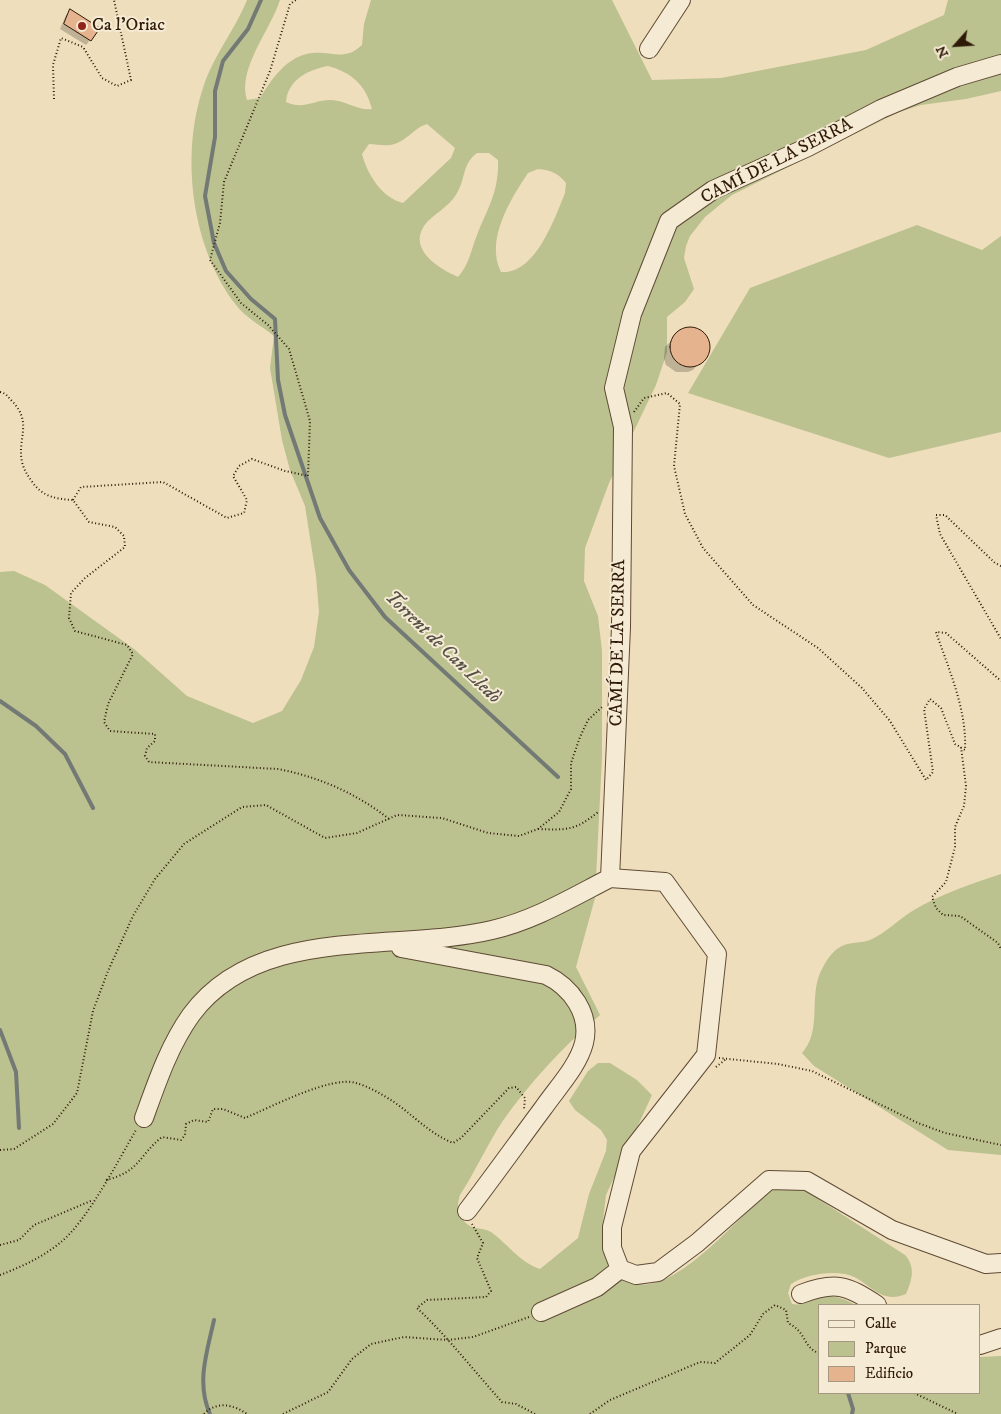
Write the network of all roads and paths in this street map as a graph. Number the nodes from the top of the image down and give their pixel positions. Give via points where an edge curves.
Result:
1 (114, 0) edge
2 (296, 0) edge
3 (682, 0) edge
4 (649, 50) dead end
5 (1001, 64) edge
6 (54, 99) dead end
7 (0, 392) edge
8 (622, 426) junction
9 (73, 500) junction
10 (1001, 566) edge
11 (1001, 639) edge
12 (1001, 681) edge
13 (605, 705) dead end
14 (961, 747) junction
15 (614, 799) junction
16 (389, 819) junction
17 (538, 829) junction
18 (610, 878) junction
19 (375, 944) junction
20 (1001, 949) edge
21 (726, 1059) dead end
22 (524, 1114) dead end
23 (144, 1118) joint
24 (1001, 1145) edge
25 (0, 1150) edge
26 (106, 1180) junction
27 (94, 1200) junction
28 (467, 1212) joint
29 (0, 1245) edge
30 (1001, 1263) edge
31 (620, 1269) junction
32 (0, 1275) edge
33 (800, 1294) dead end
34 (876, 1304) edge
35 (541, 1312) joint
36 (1001, 1338) edge
37 (446, 1340) junction
38 (981, 1344) edge
39 (818, 1353) edge
40 (916, 1394) edge
41 (204, 1414) edge
42 (247, 1414) edge
43 (283, 1414) edge
44 (535, 1414) edge
45 (590, 1414) edge
46 (958, 1414) edge

1 - 6 path via 131,80 116,86 102,78 83,47 61,38 53,65
2 - 9 path via 290,4 270,70 224,182 220,224 210,260 241,303 268,325 289,349 310,422 308,476 252,459 239,466 233,476 247,500 244,513 227,518 162,482 81,487
3 - 4 street
5 - 8 street, CAMÍ DE LA SERRA via 957,77 881,108 808,148 713,190 669,221 632,314 614,388
7 - 9 path via 15,404 25,423 22,461 25,472 37,489 53,498
8 - 14 path via 644,398 667,393 680,404 674,466 685,514 703,548 753,604 818,648 862,688 890,720 926,780 933,772 924,709 930,700 941,708 954,744
8 - 15 street, CAMÍ DE LA SERRA via 620,675
9 - 16 path via 89,522 115,528 124,536 125,547 85,578 71,593 70,602 69,618 75,631 127,645 133,654 108,704 104,722 110,731 155,734 155,741 147,748 145,756 149,762 278,769 296,773 338,786
10 - 11 path via 945,515 936,515 940,534
12 - 14 path via 946,633 936,632 954,684 965,732 964,750
13 - 17 path via 588,720 580,737 571,763 571,789 559,812
14 - 20 path via 966,786 964,806 955,827 955,846 946,882 932,897 943,915 960,916 998,942
15 - 17 path via 582,825 562,830
15 - 18 street, CAMÍ DE LA SERRA
16 - 17 path via 397,815 442,818 488,833 519,836
16 - 25 path via 357,833 325,838 266,805 242,807 184,844 150,887 108,971 94,1011 77,1093 53,1124 14,1149
18 - 19 street via 542,914 492,930
18 - 31 street via 665,882 717,954 706,1055 631,1151 612,1227 612,1248
19 - 23 street via 311,949 274,957 225,982 192,1014 168,1052
19 - 28 street via 537,972 565,986 579,1006 585,1034 572,1068
21 - 24 path via 812,1071 918,1123 945,1133
22 - 26 path via 526,1098 516,1087 509,1088 462,1138 453,1143 437,1137 394,1102 355,1082 332,1084 307,1090 245,1118 223,1109 213,1109 208,1122 194,1120 186,1124 181,1140 162,1137 140,1163 121,1176
23 - 26 path
26 - 27 path
27 - 29 path via 34,1225 18,1240
27 - 32 path via 62,1242 27,1264
28 - 37 path via 480,1234 482,1243 477,1258 491,1291 486,1297 428,1300 417,1308
30 - 31 street via 986,1264 892,1230 807,1181 769,1180 697,1244 658,1272 636,1275
31 - 35 street via 597,1287
33 - 34 street via 825,1285 856,1291
35 - 37 path via 474,1337
36 - 38 street
37 - 43 path via 404,1337 371,1344 352,1359 328,1392
37 - 44 path via 502,1402 516,1404
39 - 45 path via 810,1350 798,1328 788,1323 786,1310 775,1305 763,1314 750,1335 715,1363 700,1362 610,1400
40 - 46 path
41 - 42 path via 210,1406 221,1405

